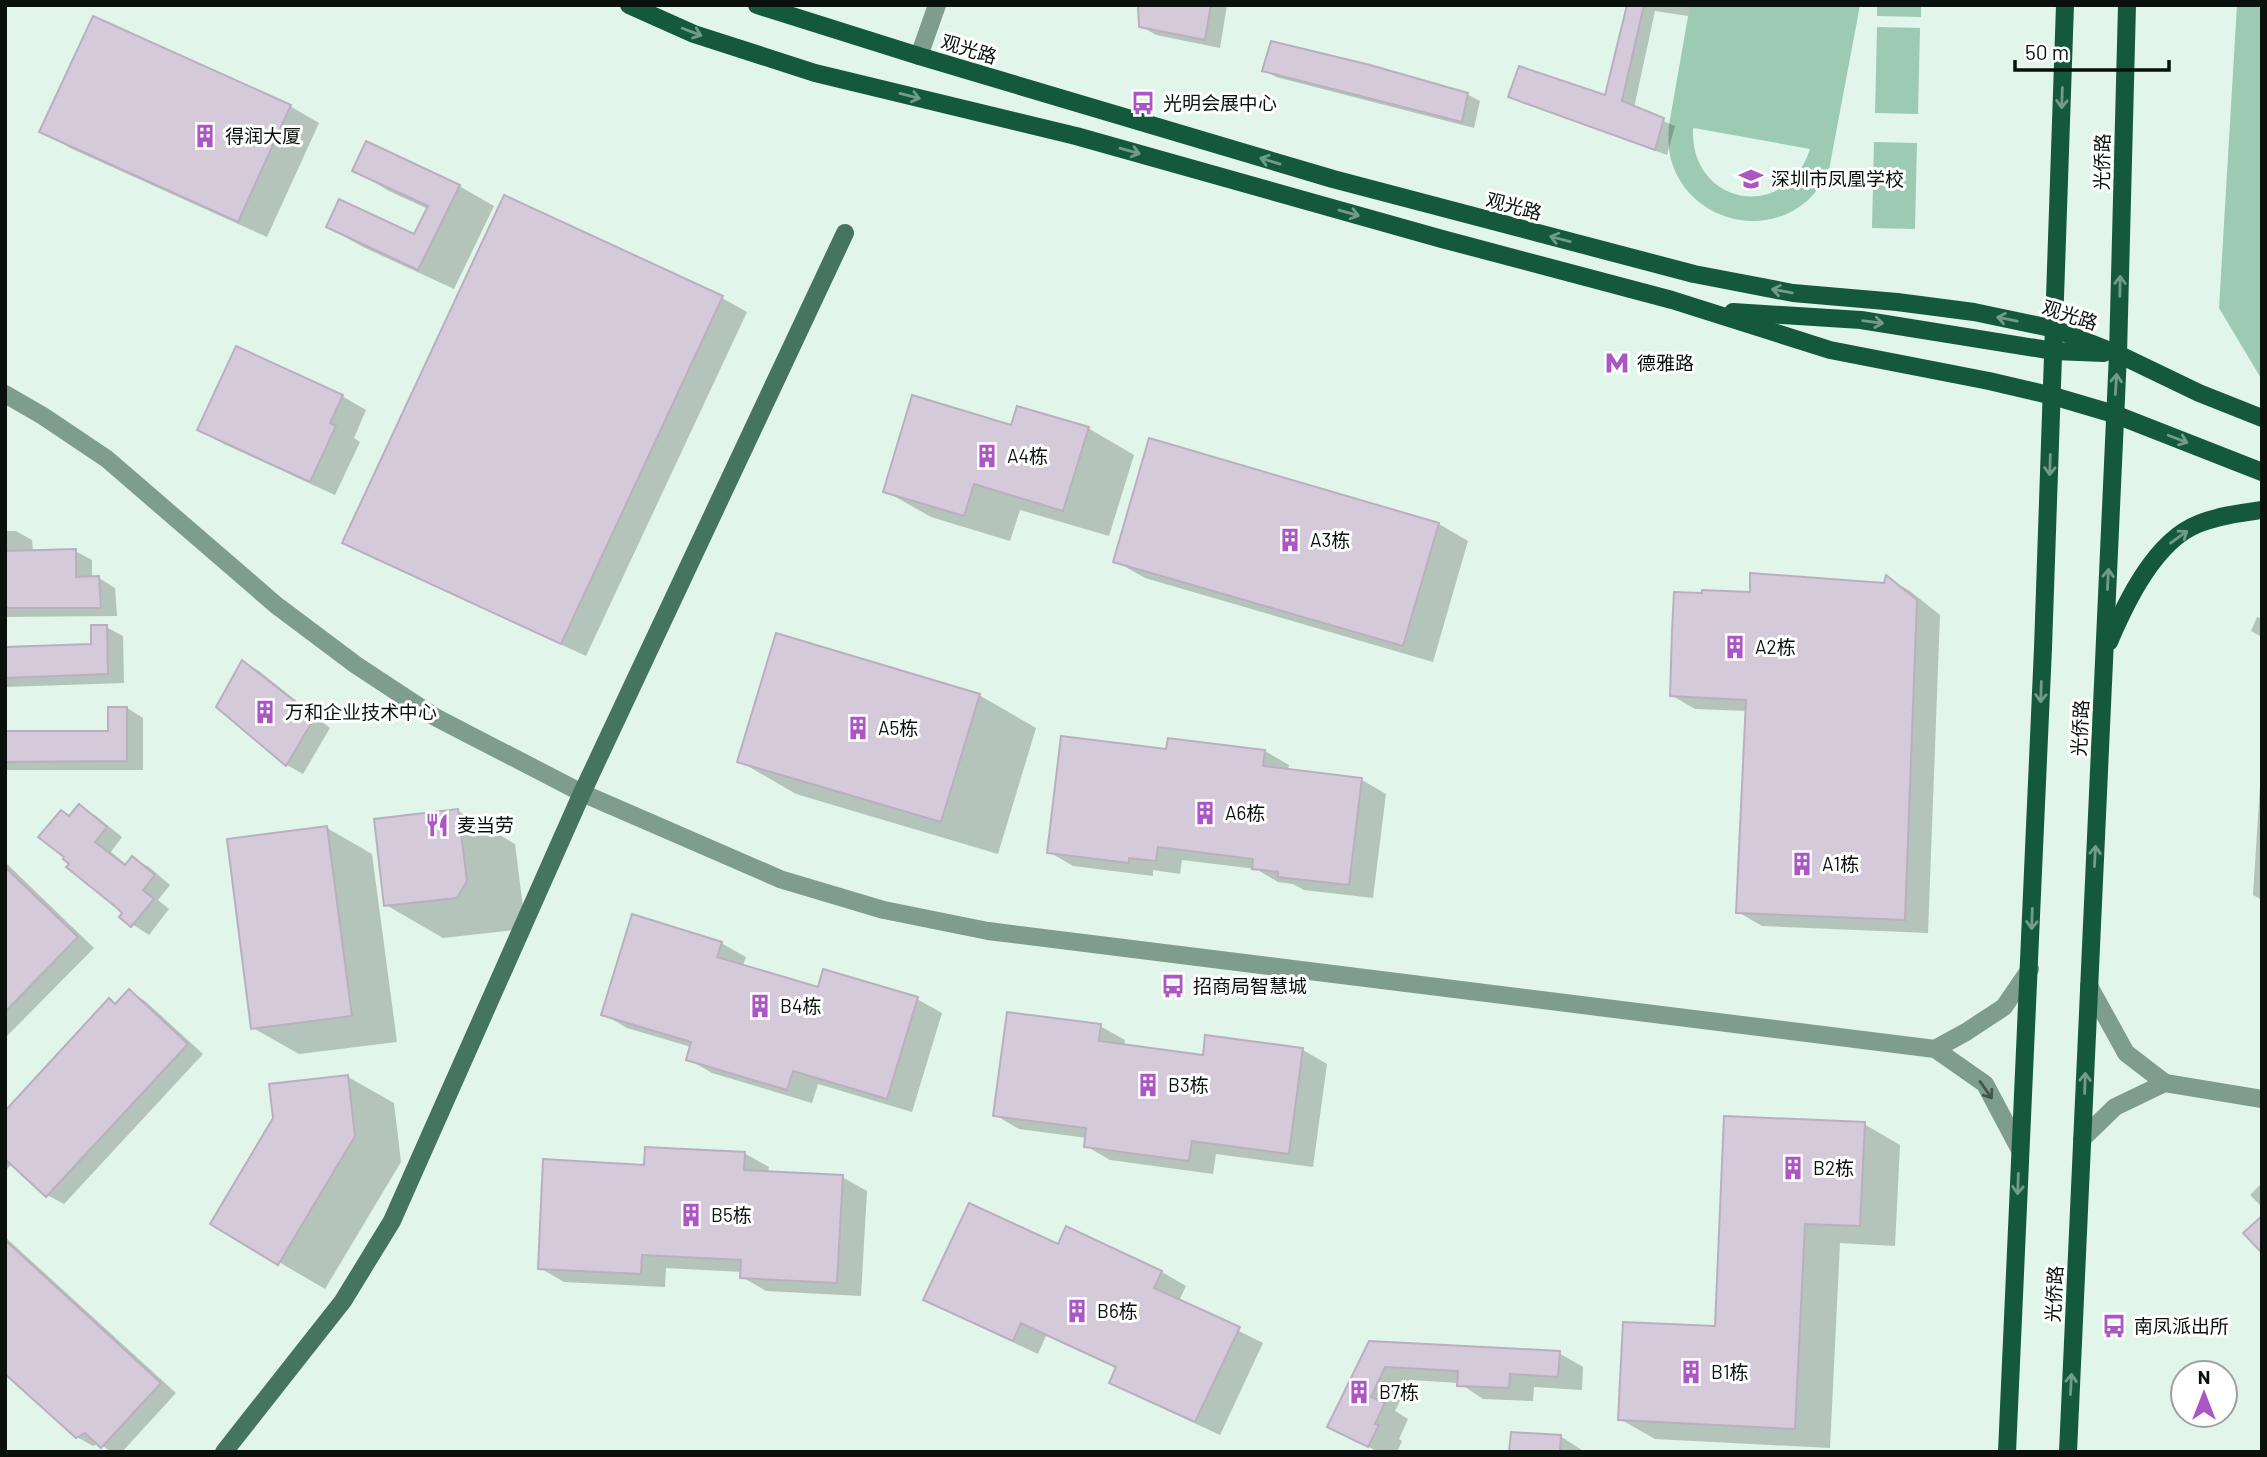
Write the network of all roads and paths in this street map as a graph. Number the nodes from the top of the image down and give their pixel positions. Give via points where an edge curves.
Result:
1 (629, 5) edge
2 (757, 5) edge
3 (937, 5) edge
4 (2065, 5) edge
5 (2127, 5) edge
6 (919, 56) junction
7 (845, 233) dead end
8 (1707, 311) junction
9 (2055, 329) junction
10 (2054, 351) junction
11 (2119, 354) junction
12 (5, 394) edge
13 (2053, 396) junction
14 (2114, 414) junction
15 (2262, 418) edge
16 (2262, 472) edge
17 (2262, 510) edge
18 (2104, 655) junction
19 (582, 793) junction
20 (2030, 969) junction
21 (2089, 986) junction
22 (1935, 1049) junction
23 (2165, 1083) junction
24 (2262, 1099) edge
25 (2082, 1139) junction
26 (2020, 1148) junction
27 (224, 1452) edge
28 (2007, 1452) edge
29 (2068, 1452) edge

1 -> 8 main road via 694,34 815,73 1076,136
2 - 6 main road, 观光路
3 - 6 street
4 -> 9 main road, 光侨路
11 -> 5 main road, 光侨路
9 -> 6 main road, 观光路 via 1974,312 1793,293 1694,274 1333,180
7 - 19 street
8 -> 10 main road via 1861,320
8 - 13 main road via 1830,350
9 - 10 main road, 光侨路
9 - 11 main road, 观光路
10 - 11 main road
10 - 13 main road, 光侨路
14 -> 11 main road, 光侨路
11 - 15 main road, 观光路
12 - 19 street via 107,459 276,604 356,665 435,717
13 - 14 main road
13 -> 20 main road, 光侨路
14 -> 16 main road
18 -> 14 main road, 光侨路
18 -> 17 main road via 2123,607 2168,545 2196,525
21 -> 18 main road, 光侨路
19 - 22 street via 780,879 884,910 988,931
19 - 27 street via 392,1221 343,1301
20 - 22 street via 2004,1007
20 - 26 main road, 光侨路
21 - 23 street via 2126,1053
25 -> 21 main road, 光侨路
22 -> 26 street via 1985,1084
23 - 24 street
23 - 25 street via 2115,1107
29 -> 25 main road, 光侨路
26 -> 28 main road, 光侨路

